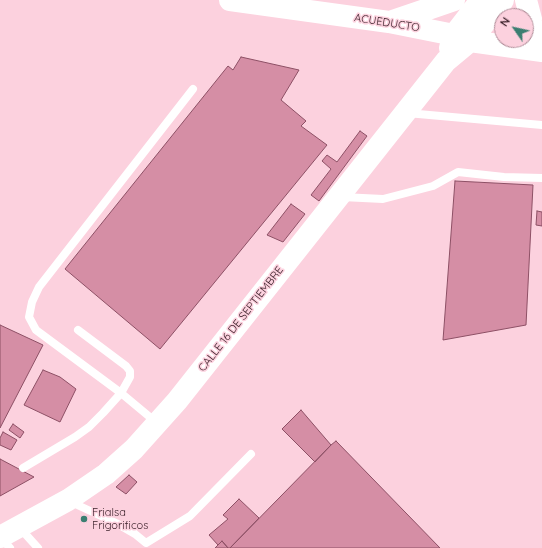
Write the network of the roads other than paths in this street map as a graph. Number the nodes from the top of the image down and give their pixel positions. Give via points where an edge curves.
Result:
1 (454, 0) edge
2 (481, 0) edge
3 (503, 0) edge
4 (526, 0) edge
5 (245, 1) edge
6 (389, 22) junction
7 (462, 38) junction
8 (542, 42) edge
9 (542, 51) edge
10 (193, 89) dead end
11 (404, 112) junction
12 (542, 124) edge
13 (542, 178) edge
14 (339, 196) junction
15 (78, 330) dead end
16 (121, 393) junction
17 (158, 424) junction
18 (251, 454) dead end
19 (23, 468) dead end
20 (68, 500) junction
21 (6, 534) edge
22 (146, 545) edge
23 (10, 548) edge
24 (38, 548) edge

1 - 6 main road
2 - 7 main road, CALLE 16 DE SEPTIEMBRE
3 - 7 main road, CALLE 16 DE SEPTIEMBRE
4 - 8 main road via 532,23
5 - 6 main road, ACUEDUCTO
6 - 7 main road, ACUEDUCTO
7 - 9 main road, ACUEDUCTO
7 - 11 main road, CALLE 16 DE SEPTIEMBRE
10 - 16 lane via 39,286 32,302 29,317 36,330
11 - 12 lane
11 - 14 main road, CALLE 16 DE SEPTIEMBRE
13 - 14 lane via 458,172 434,186 383,199
14 - 17 main road, CALLE 16 DE SEPTIEMBRE
15 - 16 lane via 130,371 128,382
16 - 17 lane
16 - 19 lane via 89,427
17 - 20 main road, CALLE 16 DE SEPTIEMBRE via 134,450 106,474
18 - 22 lane via 190,516
20 - 21 main road, CALLE 16 DE SEPTIEMBRE
20 - 22 lane via 116,523 135,534
21 - 23 lane
21 - 24 lane

